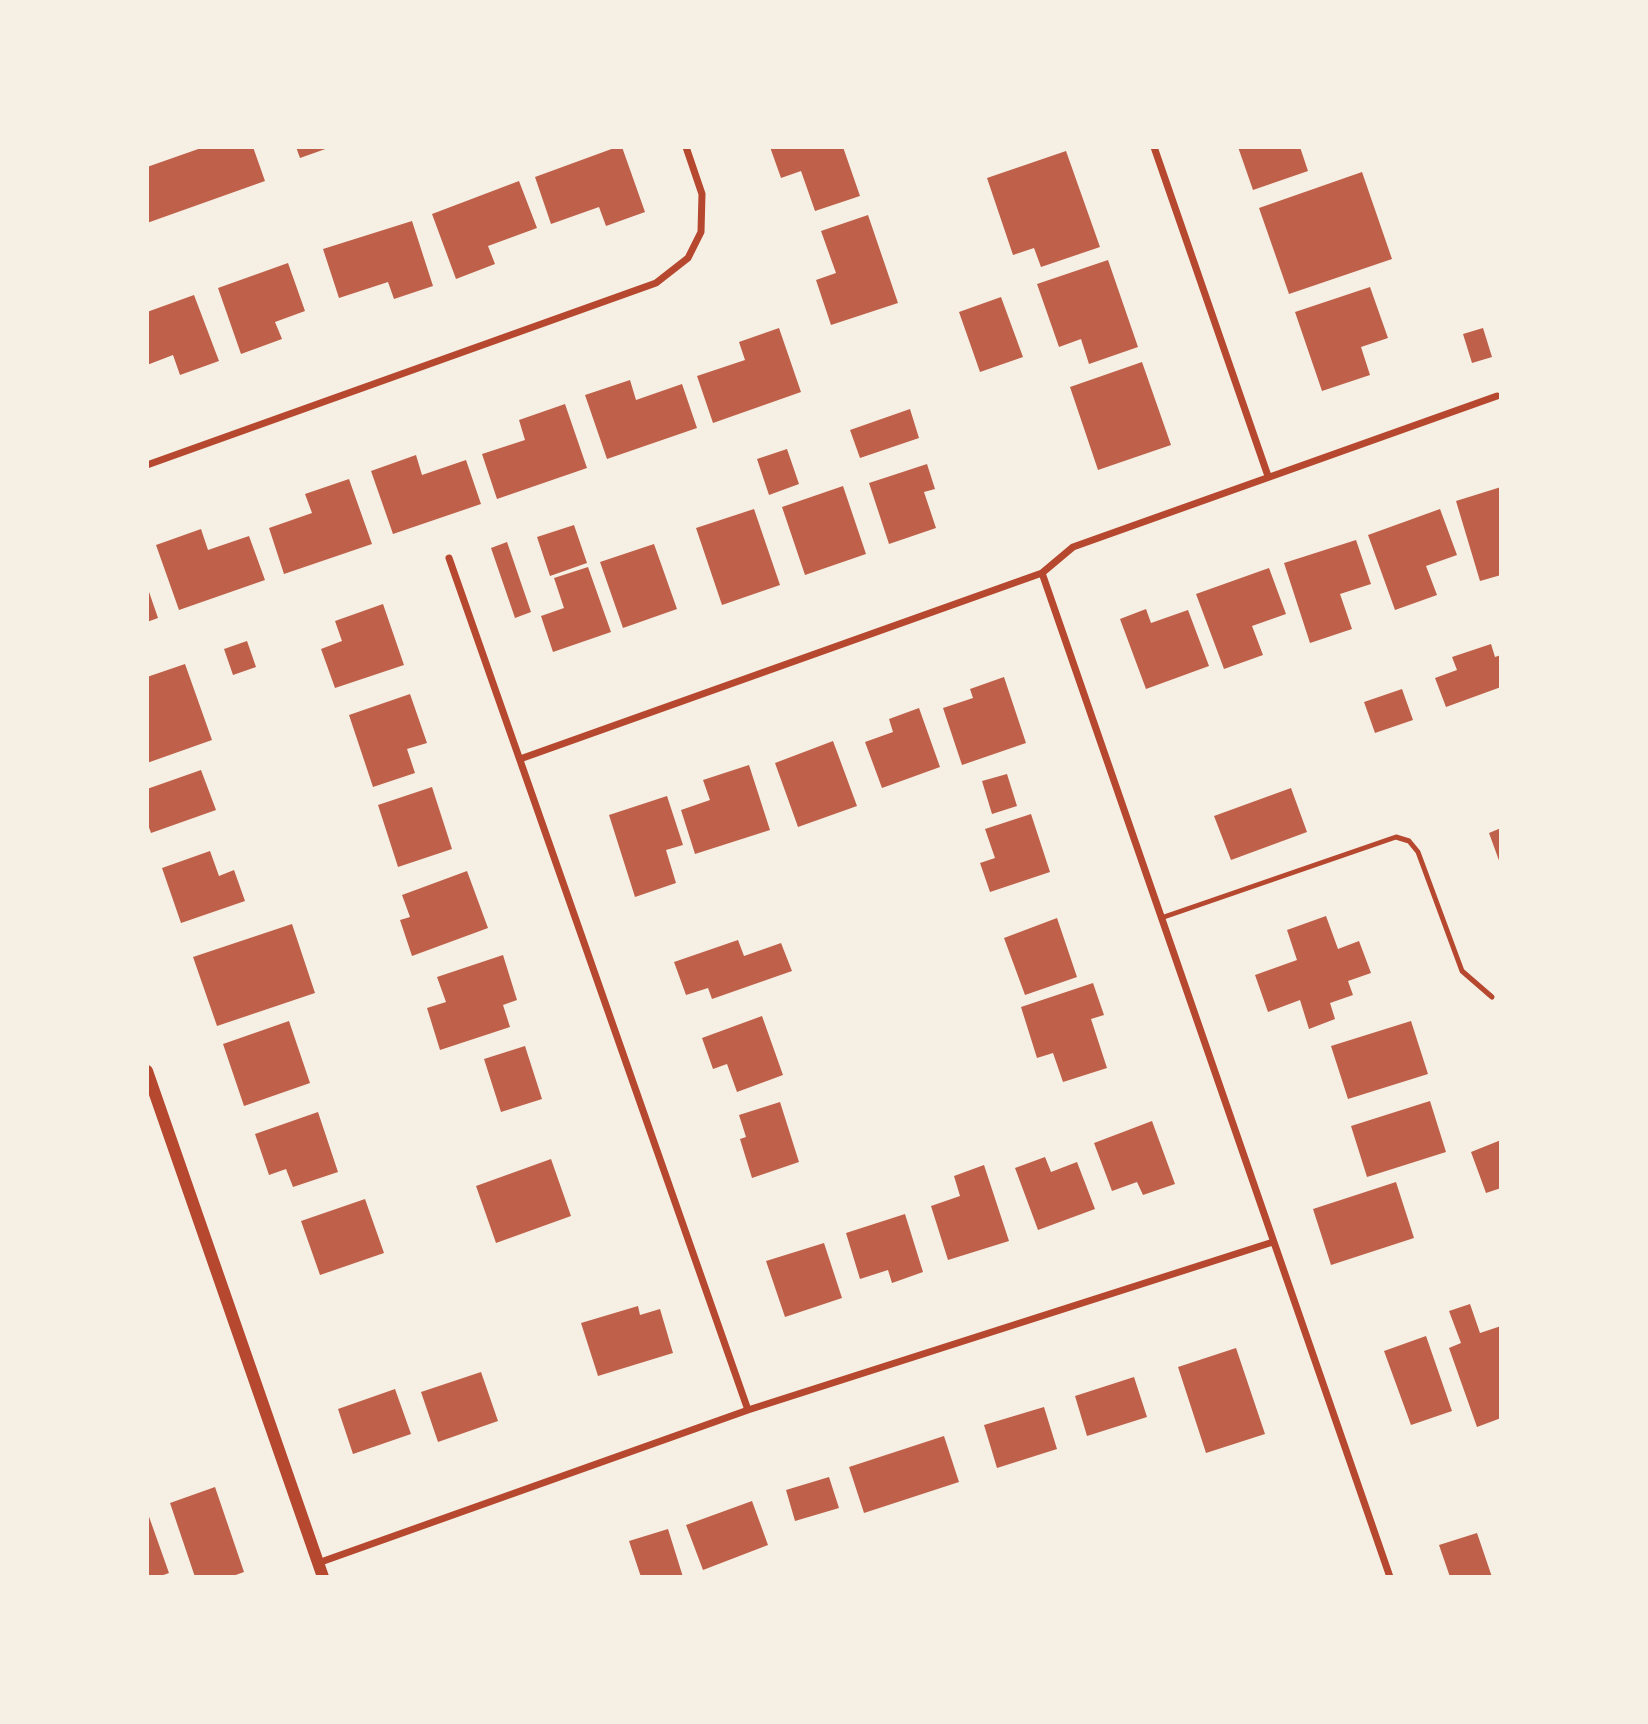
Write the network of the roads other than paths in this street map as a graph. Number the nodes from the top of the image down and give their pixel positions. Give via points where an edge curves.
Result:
1 (686, 147) edge
2 (1154, 147) edge
3 (1497, 396) dead end
4 (147, 465) edge
5 (1268, 476) junction
6 (449, 558) dead end
7 (1042, 573) junction
8 (520, 759) junction
9 (1161, 918) junction
10 (1492, 997) dead end
11 (147, 1071) edge
12 (1273, 1242) junction
13 (748, 1410) junction
14 (318, 1563) junction
15 (323, 1577) edge
16 (1390, 1577) edge

1 - 4 street via 702,194 701,232 688,258 656,283
2 - 5 street
3 - 5 street
5 - 7 street via 1073,547
6 - 8 street
7 - 8 street
7 - 9 street
8 - 13 street
9 - 10 lane via 1396,837 1409,841 1418,852 1462,971
9 - 12 street
11 - 14 street
12 - 13 street
12 - 16 street
13 - 14 street
14 - 15 street

